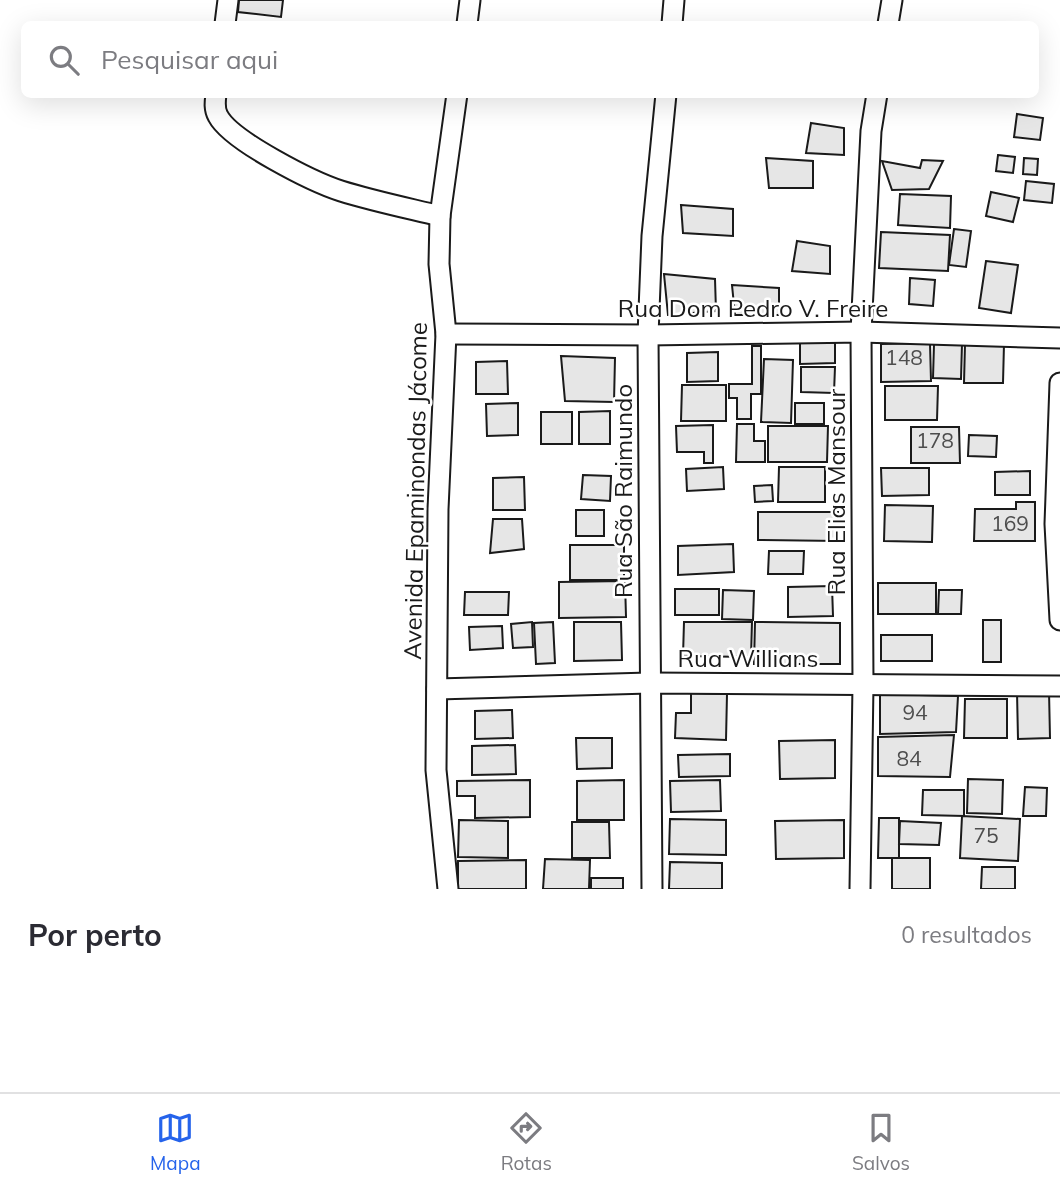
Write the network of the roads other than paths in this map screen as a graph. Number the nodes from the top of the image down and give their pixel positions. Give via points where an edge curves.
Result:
1 (228, 0) edge
2 (470, 0) edge
3 (674, 0) edge
4 (892, 0) edge
5 (225, 21) edge
6 (467, 21) edge
7 (672, 21) edge
8 (888, 21) edge
9 (216, 98) edge
10 (456, 98) edge
11 (666, 98) edge
12 (876, 98) edge
13 (440, 216) junction
14 (861, 332) junction
15 (446, 334) junction
16 (648, 335) junction
17 (1060, 338) edge
18 (1060, 383) edge
19 (1060, 620) edge
20 (649, 683) junction
21 (863, 684) junction
22 (1060, 686) edge
23 (437, 689) junction
24 (447, 889) edge
25 (652, 889) edge
26 (860, 889) edge

1 - 5 street
2 - 6 street
3 - 7 street
4 - 8 street
9 - 13 street via 218,116 231,132 259,151 339,190
10 - 13 street, Avenida Epaminondas Jácome
11 - 16 street, Rua São Raimundo
12 - 14 street, Rua Elias Mansour
13 - 15 street, Avenida Epaminondas Jácome
14 - 16 street, Rua Dom Pedro V. Freire
14 - 17 street, Rua Dom Pedro V. Freire
14 - 21 street, Rua Elias Mansour
15 - 16 street, Rua Dom Pedro V. Freire
15 - 23 street, Avenida Epaminondas Jácome via 438,509
16 - 20 street, Rua São Raimundo
18 - 19 street via 1055,524
20 - 21 street, Rua Willians
20 - 23 street, Rua Willians
20 - 25 street, Rua São Raimundo
21 - 22 street, Rua Willians
21 - 26 street, Rua Elias Mansour
23 - 24 street, Avenida Epaminondas Jácome via 436,770

